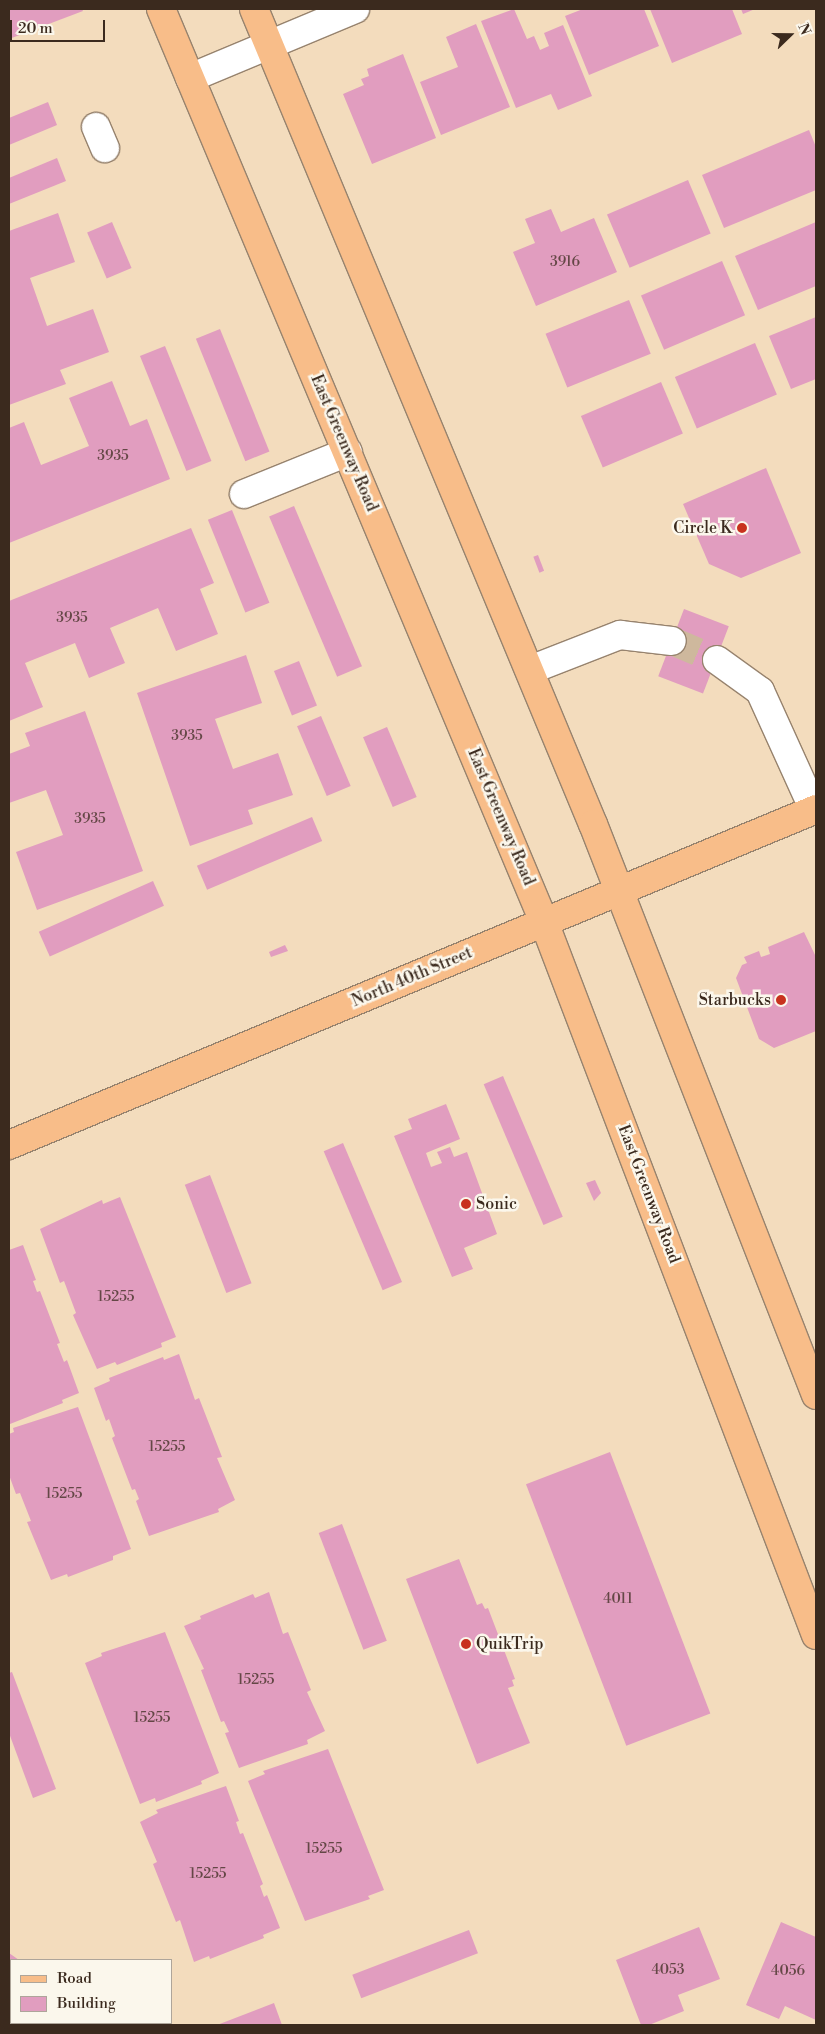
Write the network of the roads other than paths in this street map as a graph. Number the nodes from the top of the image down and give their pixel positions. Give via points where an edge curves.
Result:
1 (161, 9) edge
2 (254, 9) edge
3 (355, 9) edge
4 (269, 44) junction
5 (190, 78) junction
6 (348, 452) junction
7 (244, 494) dead end
8 (672, 641) tunnel mouth
9 (718, 660) tunnel mouth
10 (530, 670) junction
11 (815, 810) edge
12 (620, 890) junction
13 (544, 922) junction
14 (9, 1145) edge
15 (816, 1395) edge
16 (816, 1635) edge

1 - 5 main road, East Greenway Road
2 - 4 main road
3 - 4 street
4 - 5 street
4 - 10 main road
5 - 6 main road, East Greenway Road
6 - 7 street
6 - 13 main road, East Greenway Road
8 - 10 street via 620,635
9 - 11 street via 760,691
10 - 12 main road
11 - 12 main road, North 40th Street
12 - 13 main road, North 40th Street
12 - 15 main road
13 - 14 main road, North 40th Street
13 - 16 main road, East Greenway Road

